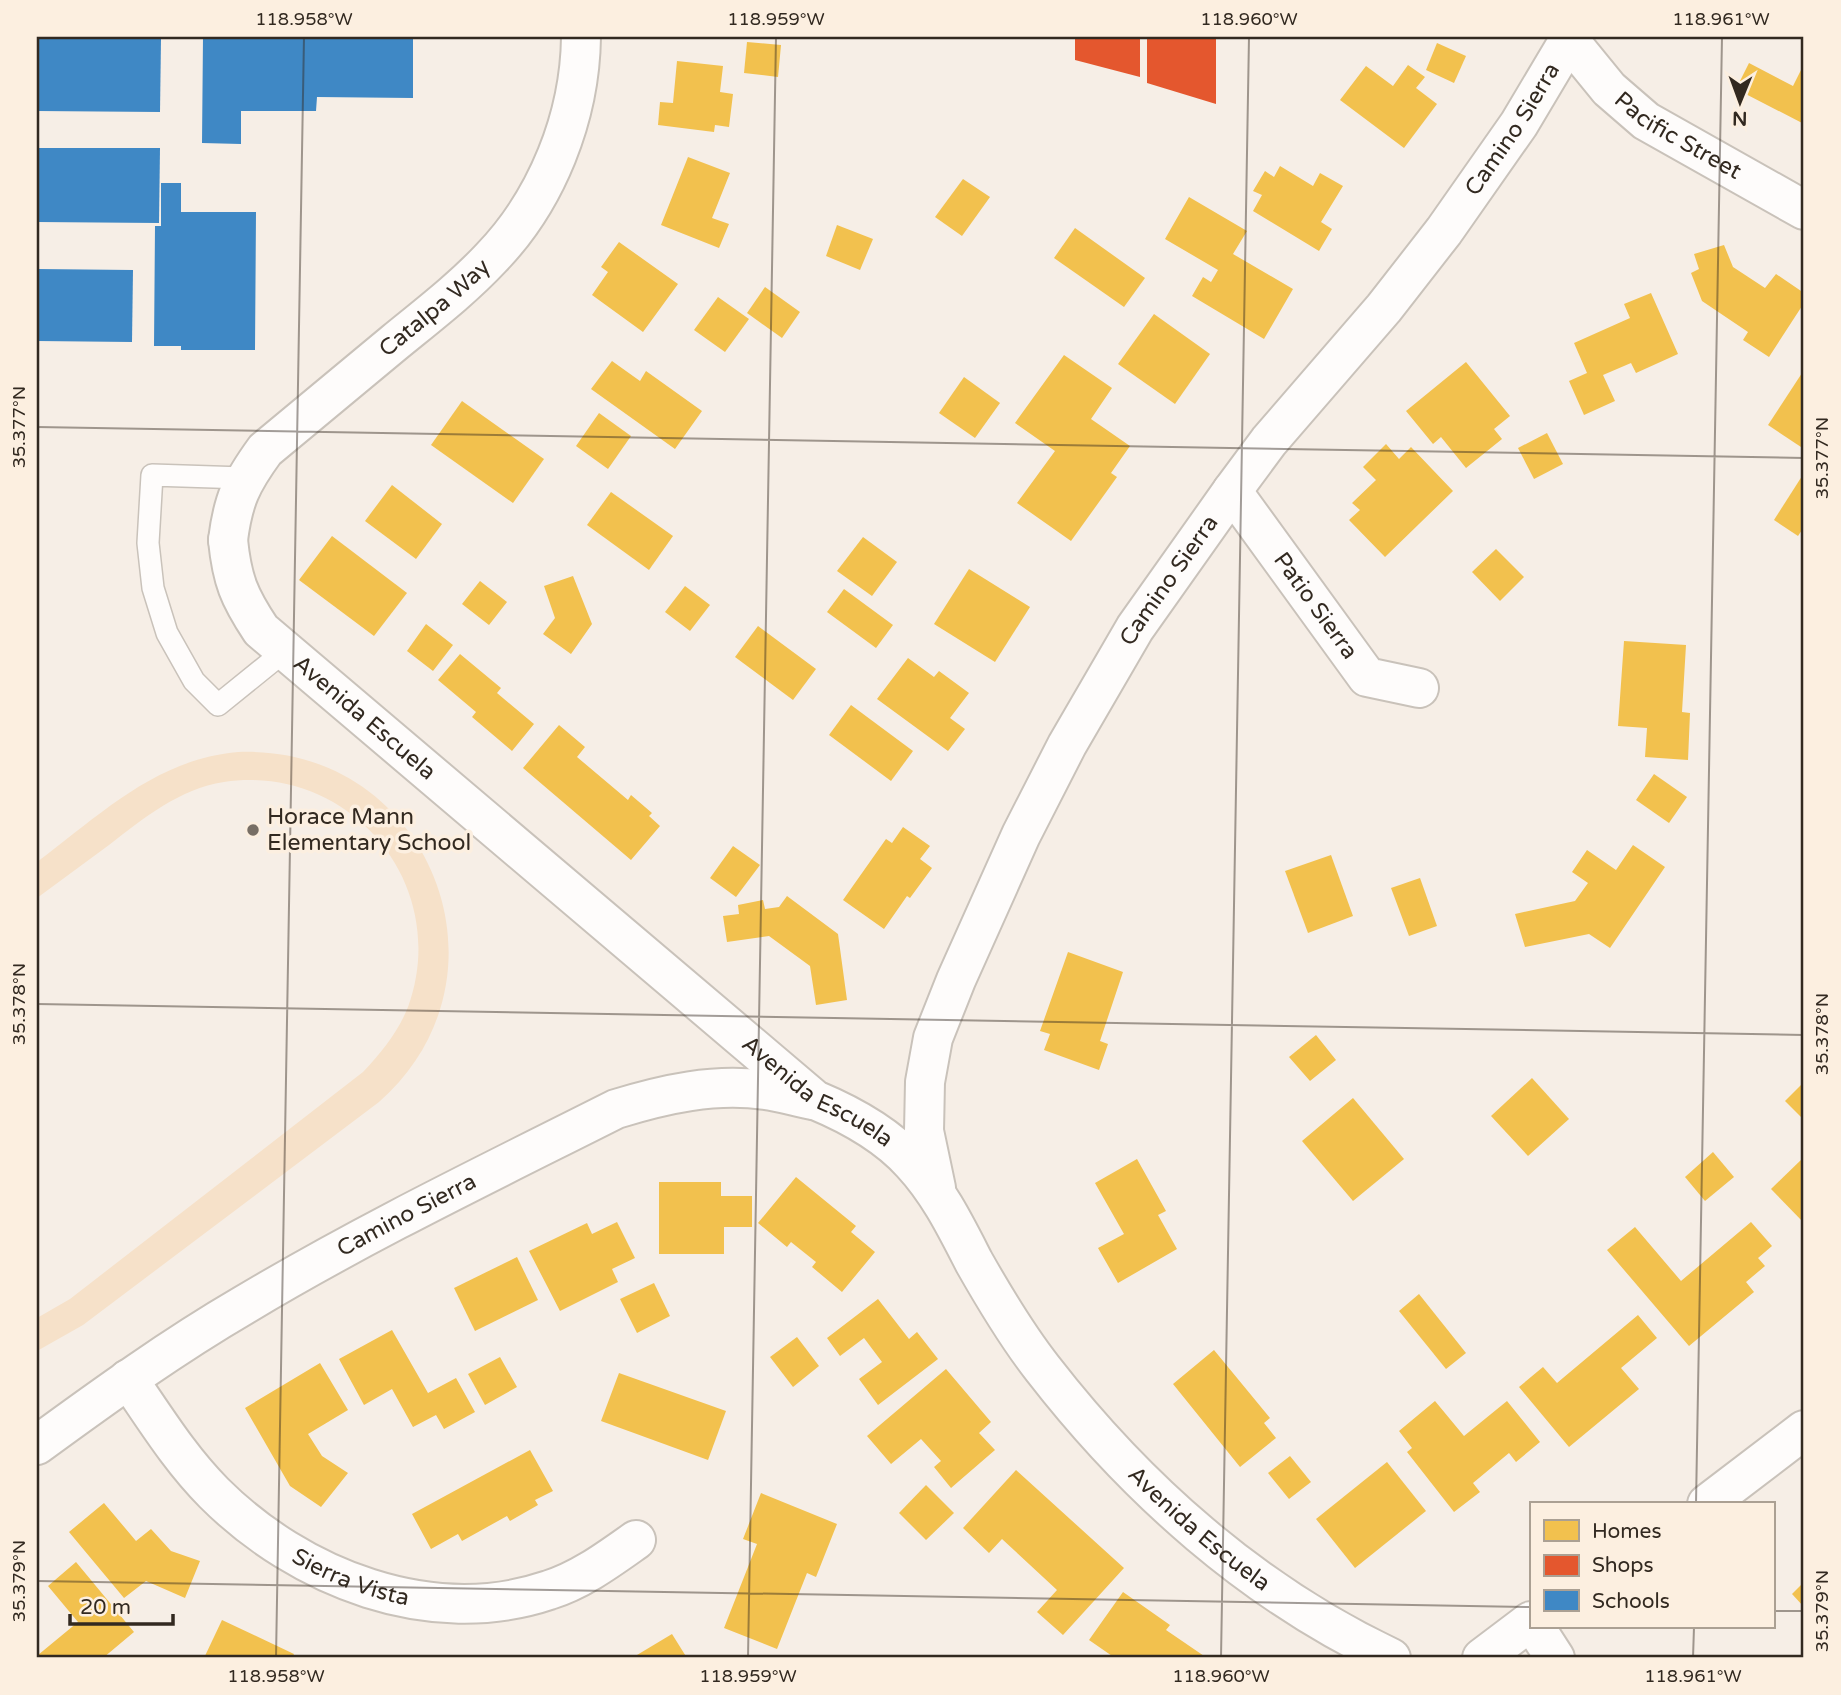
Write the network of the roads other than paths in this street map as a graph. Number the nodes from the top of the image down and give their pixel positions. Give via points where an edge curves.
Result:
1 (581, 37) edge
2 (1569, 39) edge
3 (1804, 210) edge
4 (244, 478) junction
5 (1232, 491) junction
6 (228, 540) joint
7 (286, 650) junction
8 (1419, 688) dead end
9 (815, 1100) junction
10 (939, 1197) junction
11 (128, 1379) junction
12 (1804, 1430) edge
13 (37, 1445) edge
14 (1710, 1502) edge
15 (636, 1540) dead end
16 (1530, 1622) edge
17 (1536, 1628) edge
18 (1391, 1658) edge
19 (1482, 1658) edge
20 (1555, 1658) edge

1 - 4 street, Catalpa Way via 571,112 552,168 526,215 493,257 458,290 265,450
2 - 3 street, Pacific Street via 1609,89 1646,121
2 - 5 street, Camino Sierra via 1519,124 1444,231
4 - 6 street, Catalpa Way via 232,508
4 - 7 lane via 152,475 148,543 153,588 167,633 194,681 218,705
5 - 8 street, Patio Sierra via 1367,677
5 - 10 street, Camino Sierra via 1135,628 1067,745 956,981 933,1038 925,1082 924,1130
6 - 7 street, Avenida Escuela via 231,571 242,601 261,630
7 - 9 street, Avenida Escuela
9 - 10 street, Avenida Escuela via 845,1112 882,1136 912,1162
9 - 11 street, Camino Sierra via 765,1090 713,1088 661,1095 617,1109 354,1242 243,1305
10 - 18 street, Avenida Escuela via 994,1297 1041,1367 1094,1432 1156,1496 1230,1559 1298,1607
11 - 13 street, Camino Sierra
11 - 15 street, Sierra Vista via 178,1452 214,1493 300,1558 355,1584 408,1599 456,1605 501,1602 550,1590 595,1569
12 - 14 street
16 - 19 street
17 - 20 street

